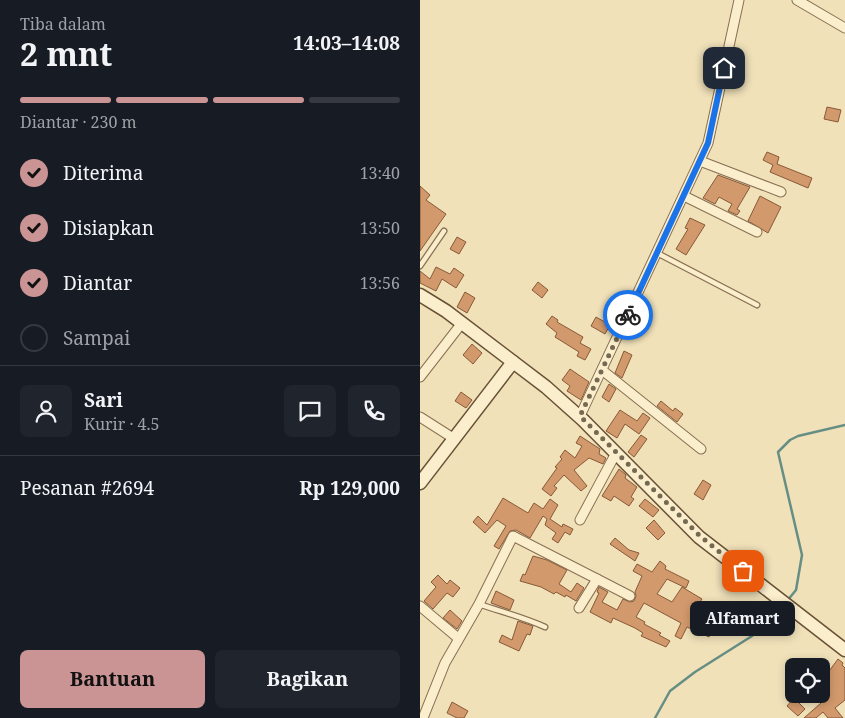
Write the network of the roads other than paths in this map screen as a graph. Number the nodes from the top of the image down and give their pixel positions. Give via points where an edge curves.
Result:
1 (740, 0) edge
2 (797, 0) edge
3 (845, 28) edge
4 (700, 162) junction
5 (781, 192) dead end
6 (684, 196) junction
7 (444, 232) dead end
8 (756, 232) dead end
9 (657, 254) junction
10 (420, 266) edge
11 (420, 295) edge
12 (756, 305) dead end
13 (462, 323) junction
14 (513, 362) junction
15 (602, 370) junction
16 (420, 377) edge
17 (580, 416) junction
18 (420, 417) edge
19 (453, 438) junction
20 (700, 449) dead end
21 (616, 453) junction
22 (420, 483) edge
23 (580, 520) dead end
24 (597, 579) junction
25 (630, 596) dead end
26 (479, 604) junction
27 (420, 606) edge
28 (579, 608) dead end
29 (545, 627) dead end
30 (458, 638) junction
31 (845, 650) edge
32 (423, 718) edge

1 - 4 street via 708,143
2 - 3 street
4 - 5 street
4 - 6 street
6 - 8 street
6 - 9 street
7 - 10 lane
9 - 12 lane
9 - 15 street
11 - 13 main road
13 - 14 main road
13 - 16 street
14 - 17 main road
14 - 19 main road
15 - 17 street
15 - 20 street
17 - 21 main road
18 - 19 street
19 - 22 main road
21 - 23 street
21 - 31 main road via 700,536
24 - 25 street
24 - 26 street via 514,535
24 - 28 street
26 - 29 lane via 524,617
26 - 30 street
27 - 30 street
30 - 32 street via 438,677

